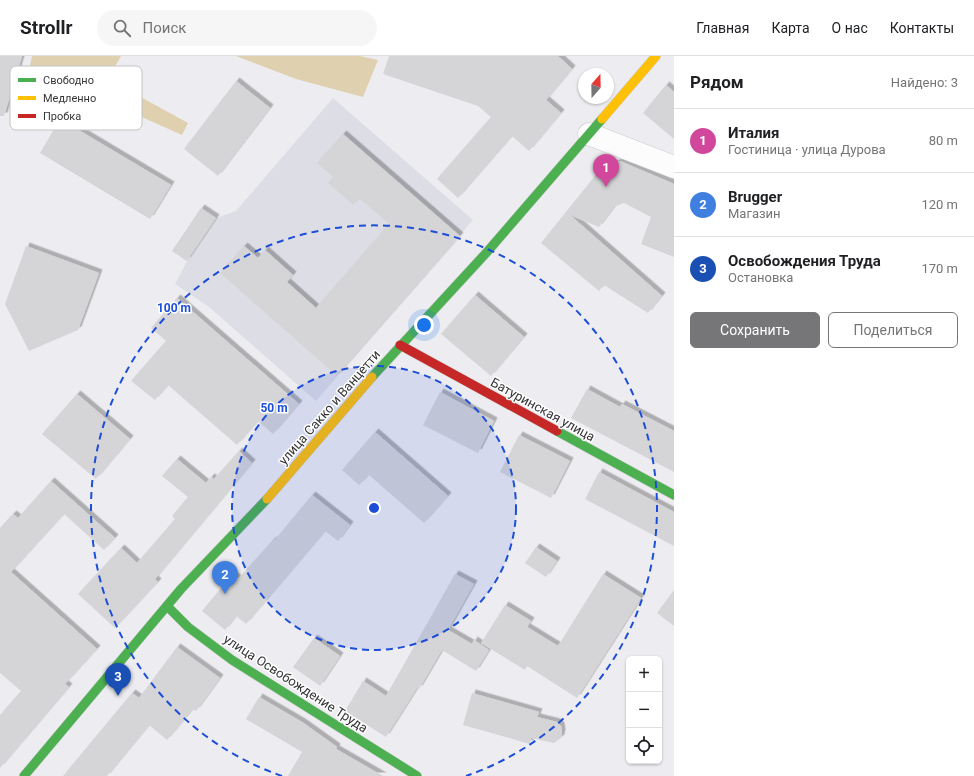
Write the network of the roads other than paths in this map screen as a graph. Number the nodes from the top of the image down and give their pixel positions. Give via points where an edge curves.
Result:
1 (656, 56) edge
2 (589, 134) junction
3 (674, 167) edge
4 (400, 345) junction
5 (674, 495) edge
6 (167, 606) junction
7 (32, 773) edge
8 (417, 776) edge

1 - 2 street, улица Сакко и Ванцетти
2 - 3 street
2 - 4 street, улица Сакко и Ванцетти via 487,252
4 - 5 street, Батуринская улица
4 - 6 street, улица Сакко и Ванцетти via 266,500
6 - 7 street, улица Сакко и Ванцетти
6 - 8 street, улица Освобождение Труда via 232,660

